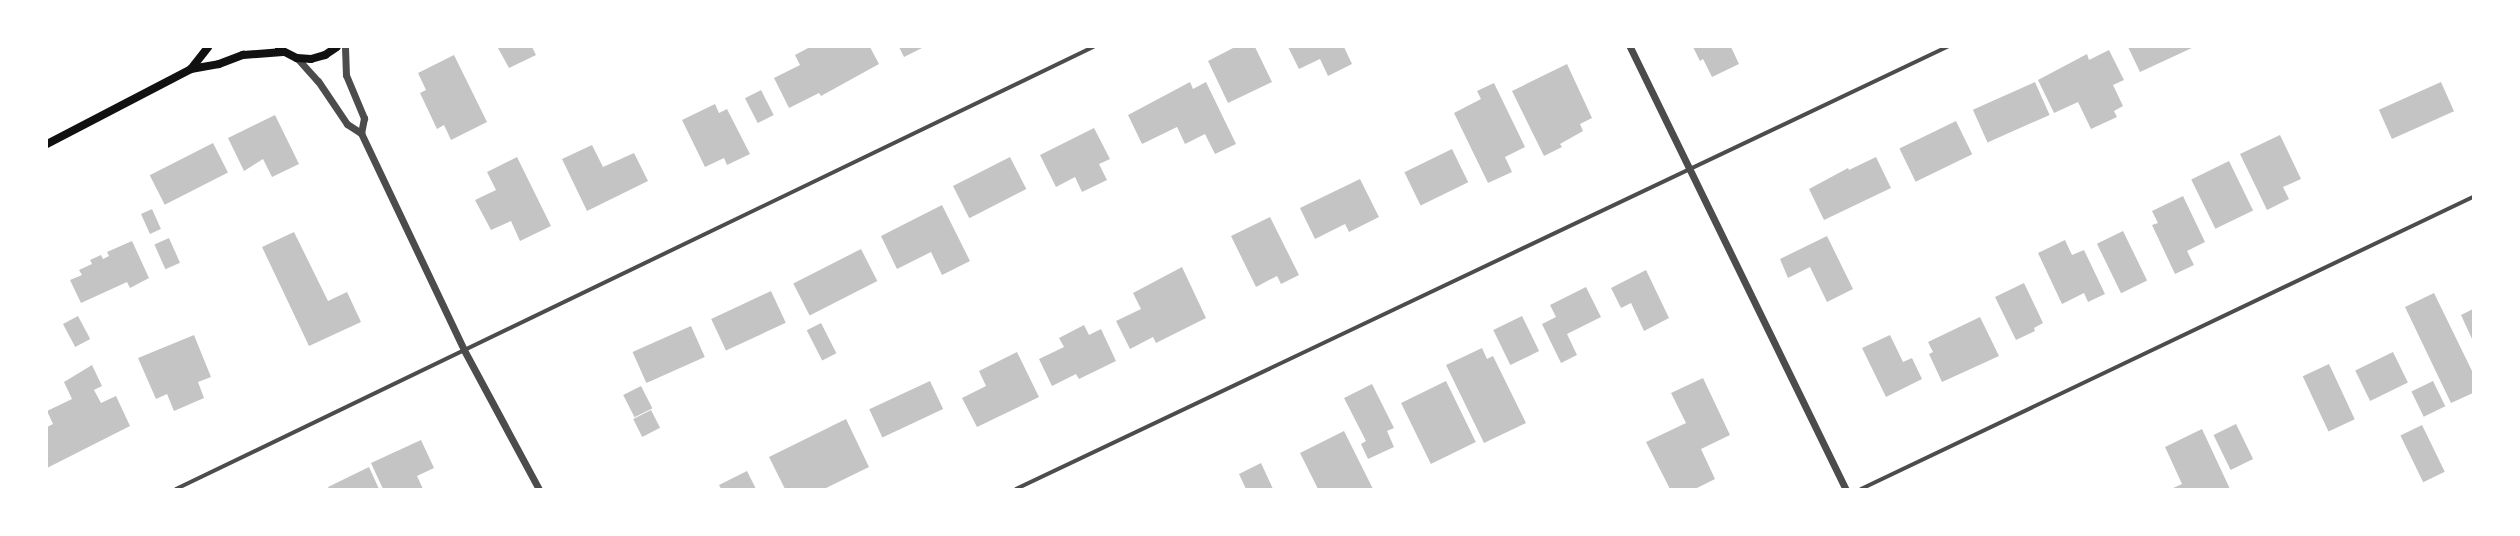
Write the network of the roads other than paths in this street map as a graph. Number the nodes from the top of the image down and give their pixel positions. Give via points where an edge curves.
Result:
1 (208, 47) edge
2 (337, 47) edge
3 (345, 47) edge
4 (1093, 47) edge
5 (1630, 47) edge
6 (1947, 47) edge
7 (280, 50) edge
8 (297, 58) junction
9 (190, 69) junction
10 (361, 133) junction
11 (47, 144) edge
12 (1691, 170) junction
13 (2473, 197) edge
14 (464, 350) junction
15 (176, 489) edge
16 (539, 489) edge
17 (1016, 489) edge
18 (1846, 489) edge
19 (1861, 489) edge

1 - 9 main road
2 - 8 main road via 325,55 311,59
3 - 10 street via 346,75 364,118
4 - 14 street
5 - 12 street
6 - 12 street
7 - 8 main road
7 - 9 main road via 243,55 219,64
8 - 10 street via 318,81 346,124
9 - 11 main road
10 - 14 street
12 - 17 street
12 - 18 street
13 - 19 street
14 - 15 street
14 - 16 street

